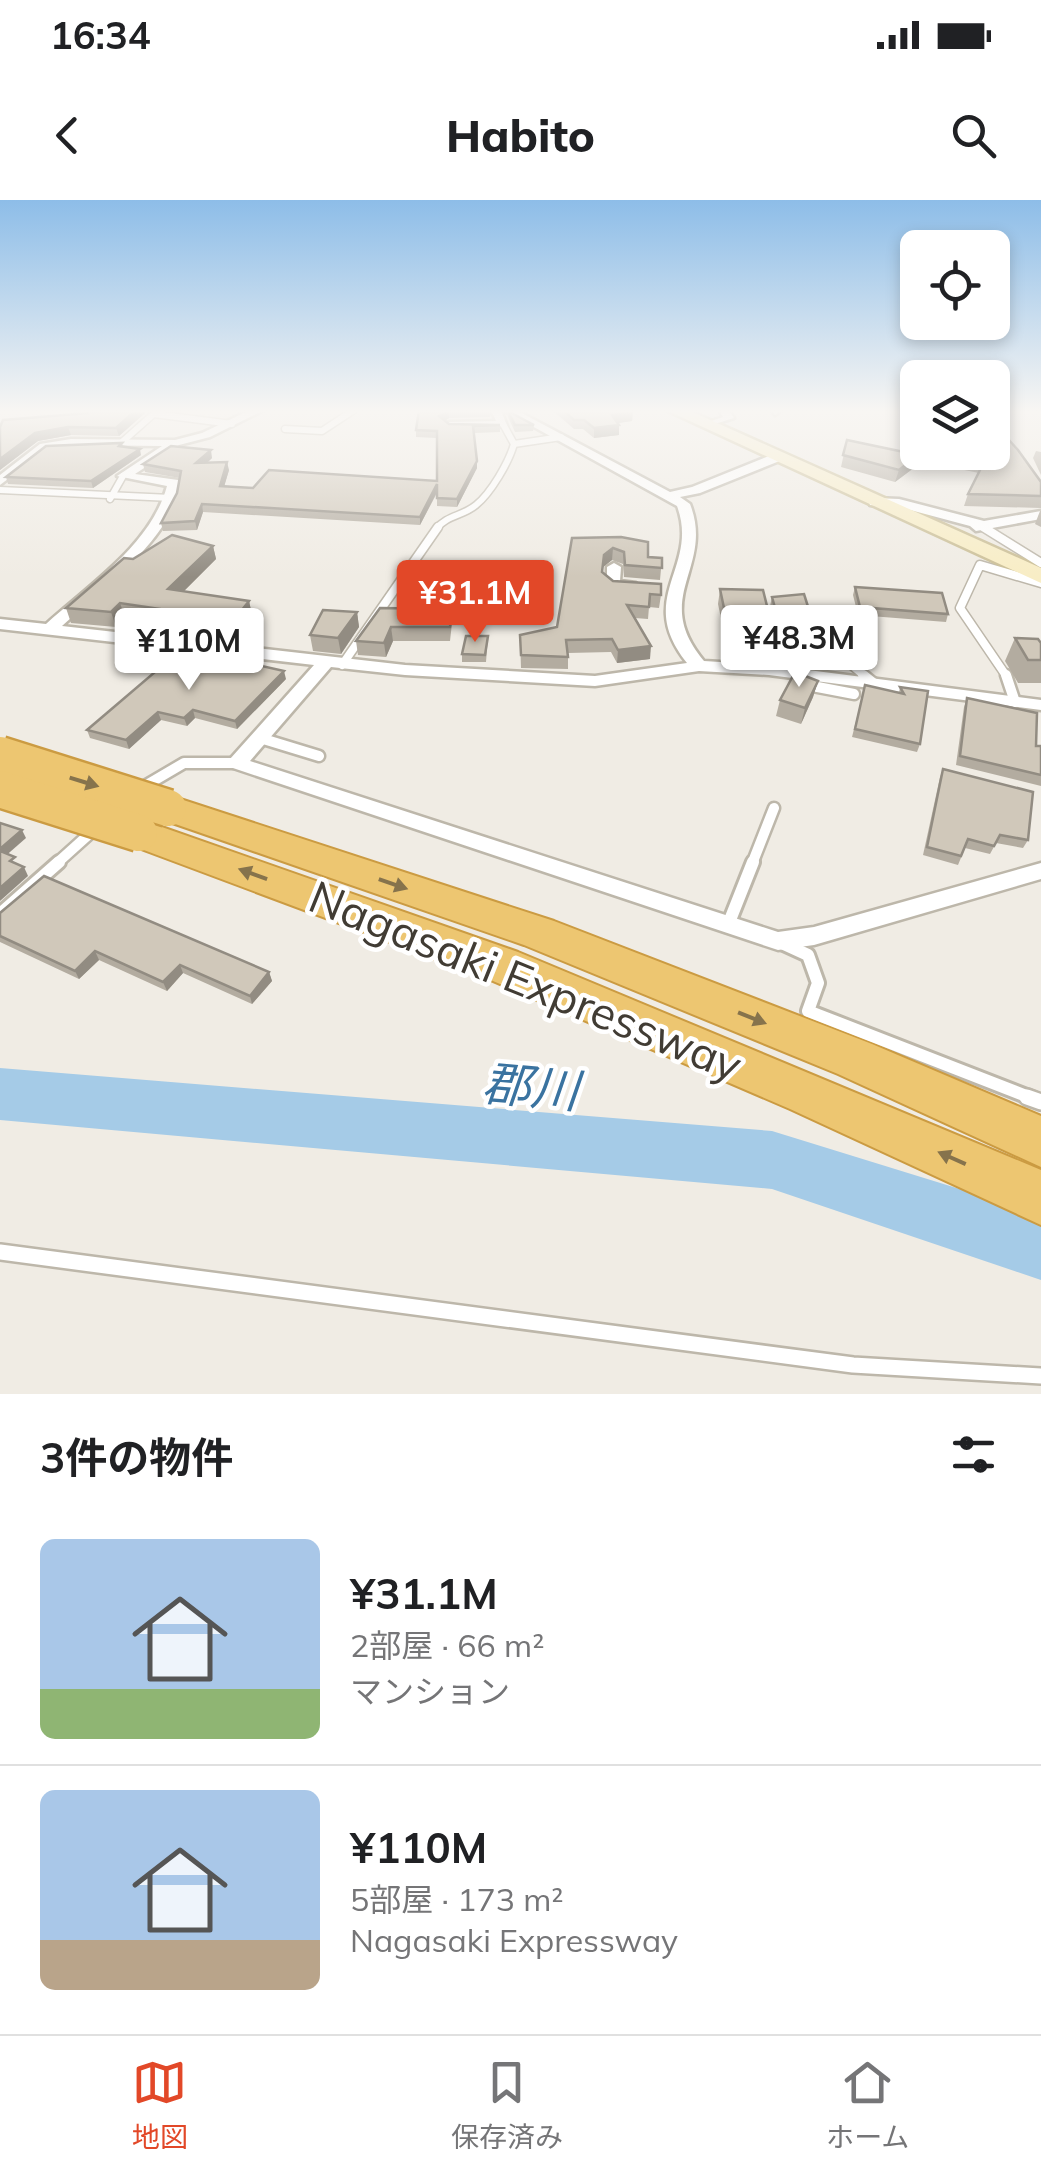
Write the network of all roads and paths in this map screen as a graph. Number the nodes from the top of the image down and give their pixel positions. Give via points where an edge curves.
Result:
1 (139, 466) edge
2 (504, 466) edge
3 (616, 466) edge
4 (756, 466) edge
5 (797, 466) edge
6 (122, 476) junction
7 (0, 490) edge
8 (672, 495) junction
9 (171, 498) junction
10 (110, 499) junction
11 (875, 502) junction
12 (1041, 515) edge
13 (984, 526) junction
14 (952, 537) junction
15 (1041, 563) edge
16 (614, 566) dead end
17 (1041, 579) edge
18 (612, 585) junction
19 (660, 588) junction
20 (610, 602) edge
21 (0, 624) edge
22 (49, 630) junction
23 (822, 632) dead end
24 (334, 664) junction
25 (699, 666) junction
26 (652, 676) junction
27 (805, 676) junction
28 (873, 683) junction
29 (602, 693) dead end
30 (854, 694) dead end
31 (1016, 702) junction
32 (1041, 704) edge
33 (260, 738) junction
34 (0, 756) edge
35 (319, 756) dead end
36 (237, 763) junction
37 (0, 789) edge
38 (774, 808) dead end
39 (153, 820) junction
40 (1041, 872) edge
41 (0, 914) edge
42 (728, 925) junction
43 (778, 941) junction
44 (650, 1002) junction
45 (1041, 1102) edge
46 (1041, 1142) edge
47 (1041, 1198) edge
48 (0, 1252) edge
49 (1041, 1376) edge

1 - 6 street
2 - 24 lane via 476,505 443,520
3 - 8 street
4 - 8 street
5 - 11 street
6 - 9 street via 170,480
6 - 10 lane
7 - 10 lane
8 - 19 street via 690,517 690,538
9 - 10 lane
9 - 22 street via 142,542
11 - 13 street
11 - 14 street
12 - 13 street
13 - 14 street
13 - 15 lane
14 - 17 street
16 - 18 street
17 - 31 lane via 980,565 960,608 1006,674
18 - 19 street
18 - 20 street
19 - 25 street via 674,628
21 - 22 street
22 - 24 street
23 - 28 lane
24 - 26 street via 596,681
24 - 33 street
25 - 26 street
25 - 27 street
26 - 29 street via 653,683
27 - 28 street
27 - 30 lane via 808,686
28 - 31 street
31 - 32 street
33 - 35 lane
33 - 36 street
34 -> 39 highway, Nagasaki Expressway, bridge
36 - 41 lane via 201,758 158,772
36 - 42 street
37 - 39 highway, Nagasaki Expressway, bridge
38 - 42 lane
39 - 44 highway, Nagasaki Expressway via 502,965
40 - 43 street
42 - 43 street
43 - 45 lane via 808,955 818,984 808,1011
44 -> 46 highway, Nagasaki Expressway via 854,1059
47 -> 44 highway, Nagasaki Expressway
48 - 49 lane via 853,1365

